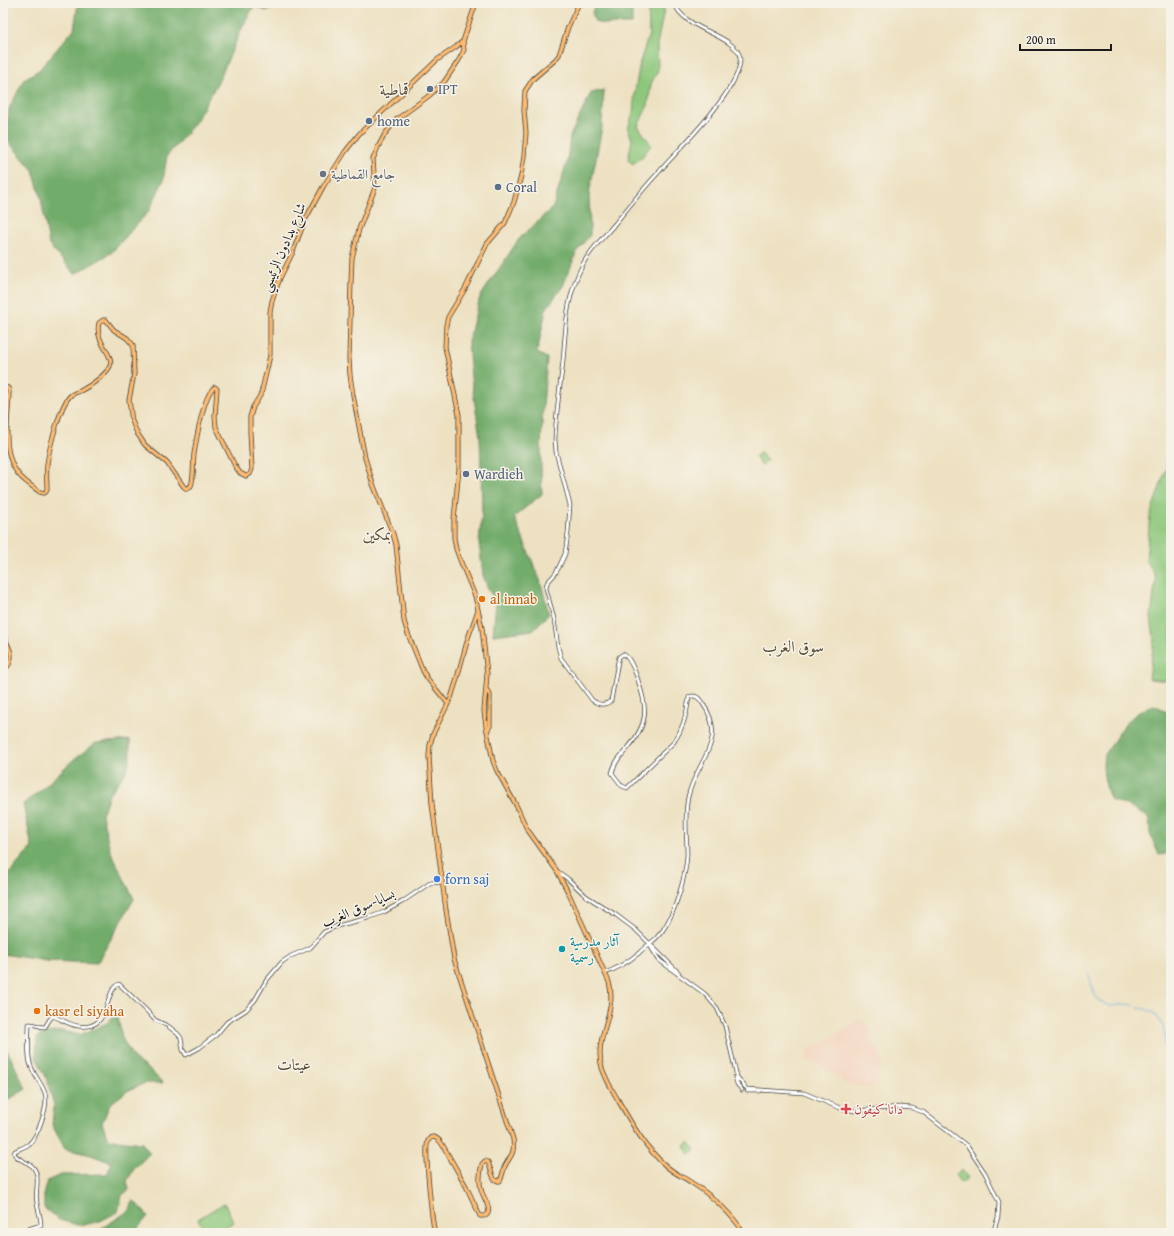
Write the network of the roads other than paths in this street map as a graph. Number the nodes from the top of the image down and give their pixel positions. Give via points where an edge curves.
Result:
1 (476, 3) edge
2 (579, 3) edge
3 (674, 3) edge
4 (463, 41) junction
5 (3, 386) edge
6 (478, 609) junction
7 (3, 635) edge
8 (3, 671) edge
9 (486, 689) junction
10 (448, 704) junction
11 (484, 709) junction
12 (490, 709) junction
13 (487, 731) junction
14 (557, 871) junction
15 (442, 882) junction
16 (649, 944) junction
17 (605, 973) junction
18 (15, 1233) edge
19 (435, 1233) edge
20 (744, 1233) edge
21 (994, 1233) edge

1 - 4 main road
2 - 6 main road via 559,55 533,79 525,91 524,156 514,202 505,224 484,249 446,325 446,354 459,415 459,469 454,538
3 - 16 street via 677,10 694,24 736,49 740,54 740,65 734,79 709,117 640,193 593,250 573,285 566,317 555,439 570,505 568,533 565,554 546,585 562,658 592,700 601,705 611,701 618,661 623,654 635,673 644,698 645,713 638,735 615,762 612,773 622,786 627,788 674,742 684,723 689,697 698,697 713,723 708,753 688,797 683,878 671,916 665,927
4 - 5 main road, شارع بدادون الرئيسي via 437,60 359,134 348,147 305,220 272,301 270,355 261,394 250,417 250,474 246,476 238,472 219,434 215,421 217,390 214,388 201,419 192,484 187,489 184,487 167,463 142,442 134,426 130,400 134,374 133,345 106,320 99,324 98,332 101,343 110,357 110,366 103,376 70,396 63,406 47,463 47,489 44,493 20,476 10,459 7,438 9,393 8,388
4 - 10 main road via 464,50 448,78 397,120 378,147 373,159 375,188 355,246 351,282 350,375 362,446 396,544 404,621 408,634 425,674
6 - 9 main road via 486,654
6 - 10 main road
7 - 8 main road via 12,656 10,664
9 - 11 main road
9 - 12 main road via 490,695
10 - 15 main road via 433,734 429,756
11 - 12 main road
11 - 13 main road
12 - 13 main road via 490,726
13 - 14 main road via 495,767 527,829
14 - 16 street via 586,896 636,930
14 - 17 main road
15 - 18 street, بسايا-سوق الغرب via 430,883 384,912 324,932 310,948 282,962 246,1010 199,1048 186,1055 178,1034 155,1020 119,984 112,991 102,1018 94,1024 78,1026 52,1016 45,1027 30,1024 30,1062 33,1073 45,1093 46,1103 33,1139 14,1153 34,1170 38,1184 37,1204 41,1225
15 - 19 main road via 454,959 513,1139 514,1150 500,1181 494,1179 488,1162 482,1164 480,1187 488,1211 486,1216 480,1216 442,1144 435,1137 428,1140 431,1214
16 - 17 street via 629,960
16 - 21 street via 717,1008 725,1026 737,1084 745,1089 804,1093 855,1112 900,1107 923,1112 967,1146 985,1173 999,1202
17 - 20 main road via 612,994 599,1052 603,1070 612,1090 656,1157 718,1202

